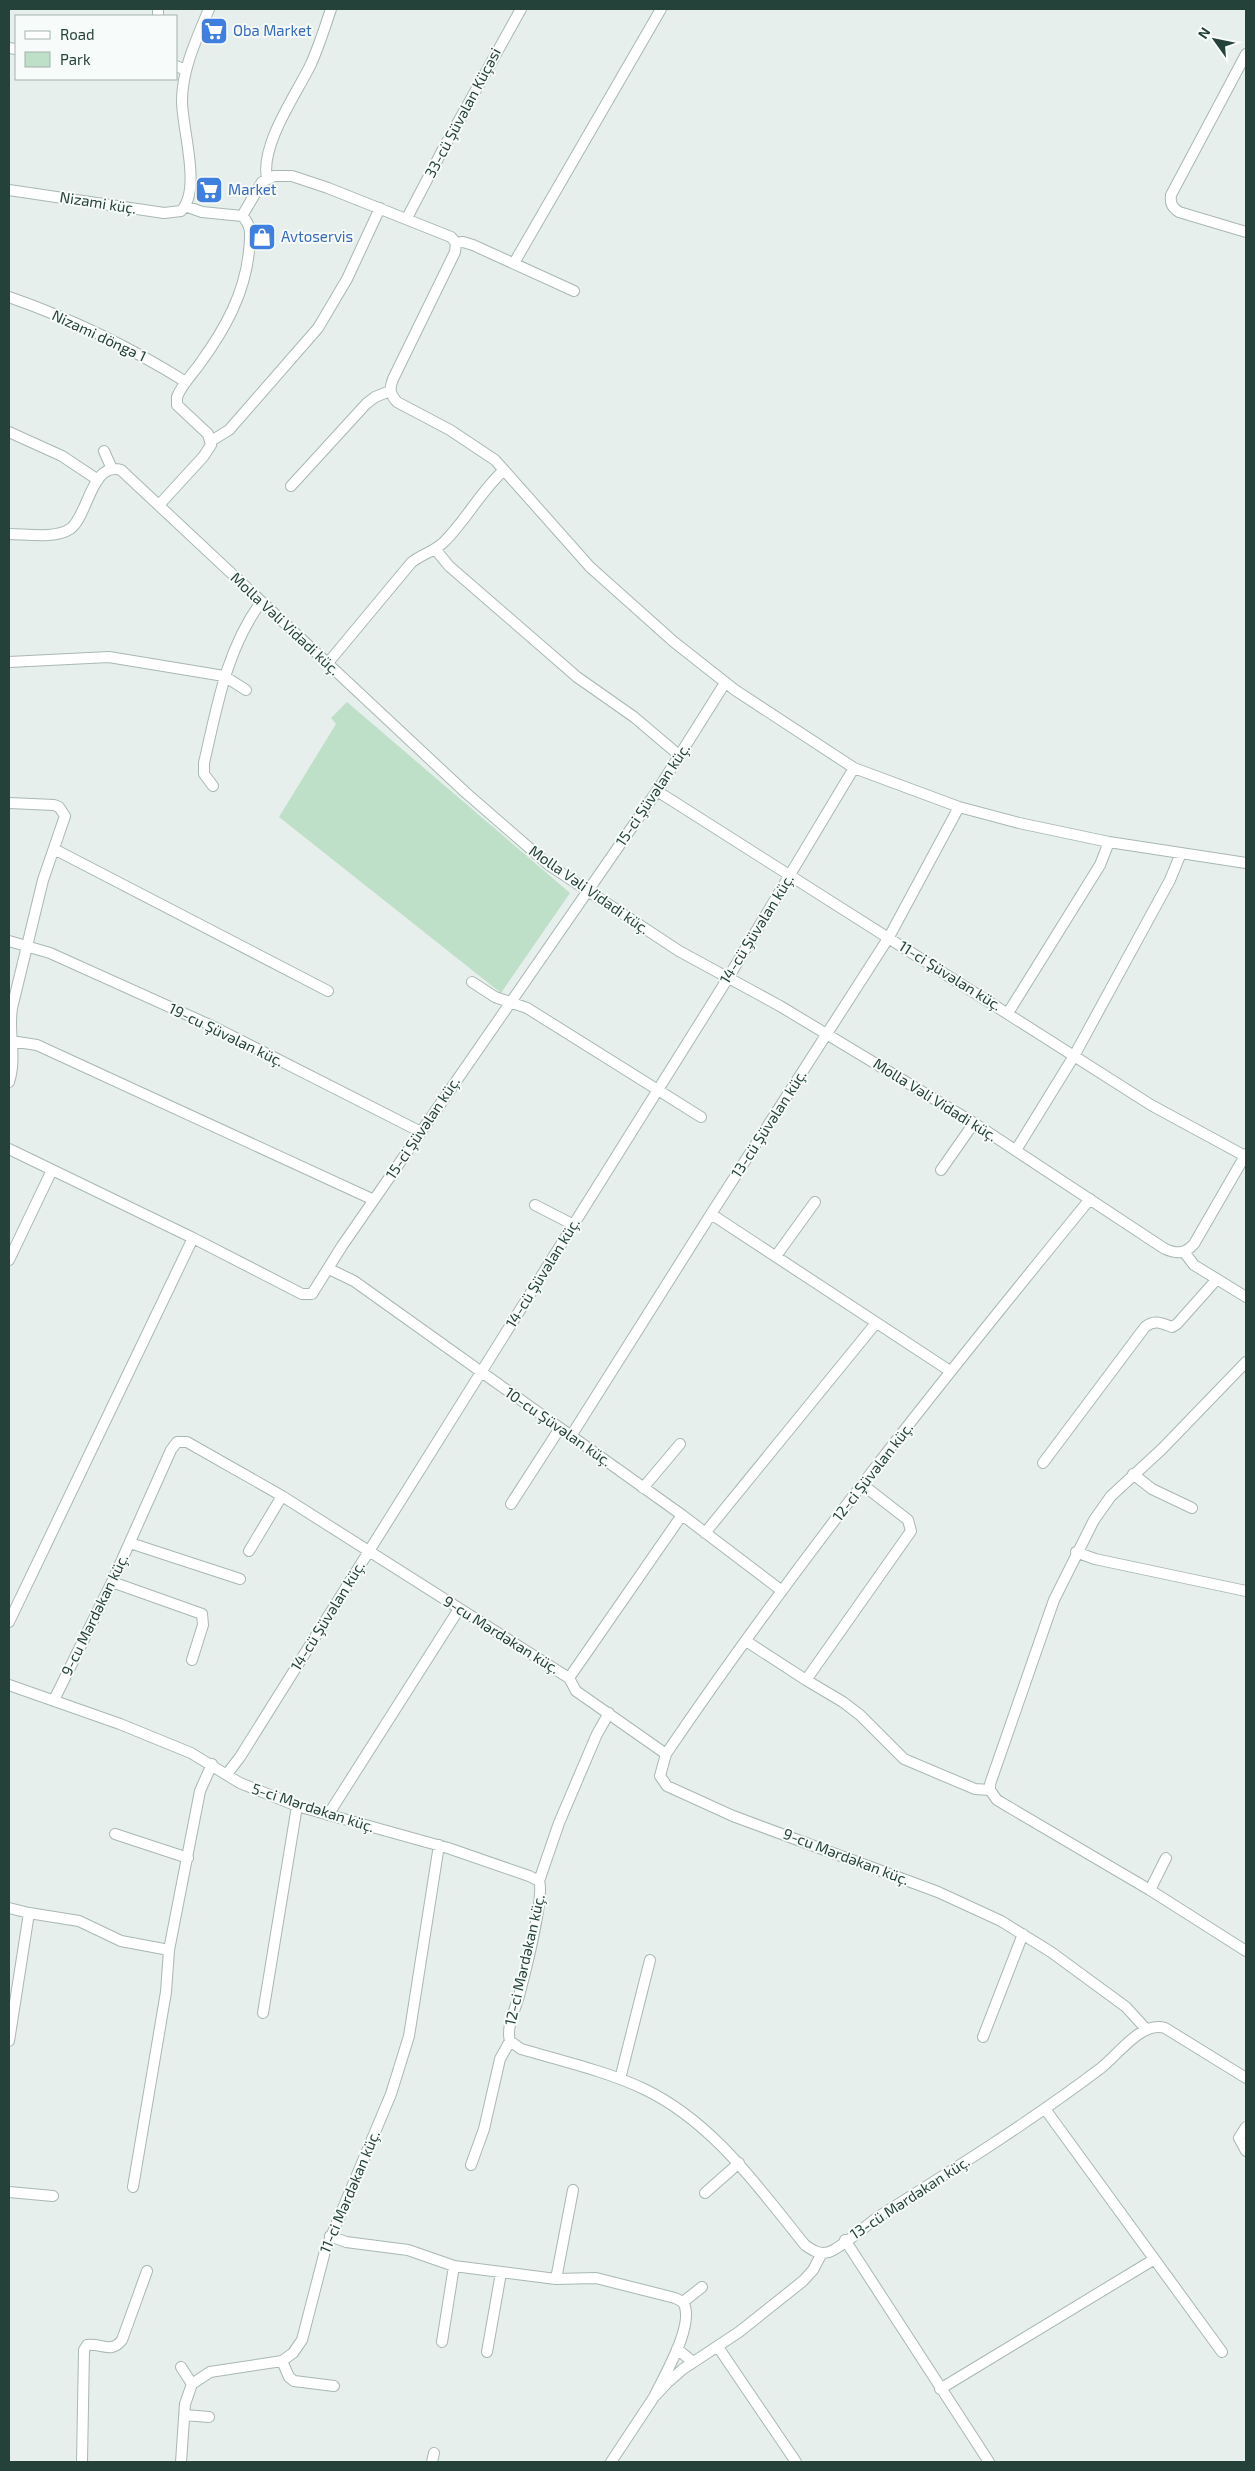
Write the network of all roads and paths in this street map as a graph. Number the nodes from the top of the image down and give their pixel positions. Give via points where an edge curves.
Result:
1 (210, 9) edge
2 (331, 9) edge
3 (521, 9) edge
4 (661, 9) edge
5 (1246, 54) edge
6 (181, 68) edge
7 (266, 178) junction
8 (9, 190) edge
9 (185, 206) junction
10 (380, 208) junction
11 (242, 216) junction
12 (407, 218) junction
13 (1246, 232) edge
14 (456, 243) junction
15 (514, 263) junction
16 (574, 291) dead end
17 (9, 297) edge
18 (186, 382) junction
19 (390, 391) junction
20 (9, 432) edge
21 (212, 441) junction
22 (104, 451) dead end
23 (112, 469) junction
24 (504, 470) junction
25 (98, 480) junction
26 (292, 486) dead end
27 (159, 505) junction
28 (9, 534) edge
29 (435, 549) junction
30 (261, 602) junction
31 (9, 662) edge
32 (327, 664) junction
33 (224, 676) junction
34 (725, 684) junction
35 (246, 690) dead end
36 (680, 756) junction
37 (854, 768) junction
38 (213, 786) dead end
39 (657, 791) junction
40 (9, 803) edge
41 (959, 807) junction
42 (1109, 842) junction
43 (54, 849) junction
44 (1181, 853) junction
45 (1246, 863) edge
46 (790, 877) junction
47 (586, 891) junction
48 (889, 938) junction
49 (9, 941) edge
50 (28, 946) junction
51 (728, 978) junction
52 (472, 982) dead end
53 (328, 991) dead end
54 (510, 1001) junction
55 (1008, 1013) junction
56 (827, 1034) junction
57 (11, 1041) junction
58 (1074, 1056) junction
59 (10, 1075) edge
60 (657, 1089) junction
61 (701, 1117) dead end
62 (974, 1123) junction
63 (421, 1132) junction
64 (9, 1149) edge
65 (1016, 1150) junction
66 (1246, 1155) edge
67 (52, 1170) junction
68 (941, 1170) dead end
69 (1090, 1199) junction
70 (374, 1200) junction
71 (815, 1202) dead end
72 (535, 1205) dead end
73 (711, 1214) junction
74 (572, 1224) junction
75 (193, 1238) junction
76 (1184, 1252) junction
77 (776, 1256) junction
78 (9, 1260) edge
79 (329, 1269) junction
80 (1217, 1279) junction
81 (1246, 1297) edge
82 (876, 1323) junction
83 (1246, 1362) edge
84 (950, 1371) junction
85 (481, 1372) junction
86 (560, 1428) junction
87 (572, 1436) junction
88 (680, 1444) dead end
89 (1043, 1463) dead end
90 (1133, 1474) junction
91 (863, 1485) junction
92 (643, 1488) junction
93 (282, 1496) junction
94 (511, 1504) dead end
95 (1192, 1508) dead end
96 (682, 1515) junction
97 (705, 1533) junction
98 (130, 1543) junction
99 (249, 1551) dead end
100 (368, 1551) junction
101 (1076, 1552) junction
102 (240, 1579) dead end
103 (112, 1582) junction
104 (1246, 1590) edge
105 (782, 1591) junction
106 (459, 1609) junction
107 (9, 1622) edge
108 (746, 1641) junction
109 (192, 1660) dead end
110 (569, 1678) junction
111 (806, 1680) junction
112 (9, 1685) edge
113 (54, 1700) junction
114 (609, 1713) junction
115 (666, 1754) junction
116 (212, 1764) junction
117 (227, 1774) junction
118 (990, 1790) junction
119 (297, 1806) junction
120 (328, 1815) junction
121 (116, 1834) dead end
122 (439, 1845) junction
123 (188, 1858) junction
124 (1166, 1858) dead end
125 (539, 1881) junction
126 (1150, 1890) junction
127 (9, 1908) edge
128 (29, 1913) junction
129 (1024, 1934) junction
130 (169, 1950) junction
131 (1246, 1951) edge
132 (650, 1960) dead end
133 (263, 2013) dead end
134 (1146, 2029) junction
135 (983, 2037) dead end
136 (9, 2041) edge
137 (510, 2041) junction
138 (1246, 2078) edge
139 (620, 2079) junction
140 (1045, 2109) junction
141 (1246, 2128) edge
142 (1246, 2151) edge
143 (739, 2163) junction
144 (472, 2165) dead end
145 (133, 2187) dead end
146 (573, 2190) dead end
147 (9, 2192) edge
148 (704, 2193) dead end
149 (53, 2196) dead end
150 (330, 2236) junction
151 (845, 2240) junction
152 (822, 2253) junction
153 (1153, 2260) junction
154 (454, 2266) junction
155 (147, 2271) dead end
156 (501, 2272) junction
157 (556, 2279) junction
158 (702, 2286) dead end
159 (683, 2302) junction
160 (442, 2342) dead end
161 (718, 2347) junction
162 (677, 2349) junction
163 (487, 2352) dead end
164 (1222, 2352) dead end
165 (282, 2361) junction
166 (693, 2362) junction
167 (181, 2367) dead end
168 (192, 2384) junction
169 (334, 2386) dead end
170 (940, 2389) junction
171 (654, 2397) junction
172 (185, 2415) junction
173 (209, 2417) dead end
174 (82, 2462) edge
175 (182, 2462) edge
176 (611, 2462) edge
177 (796, 2462) edge
178 (989, 2462) edge

1 - 6 street
2 - 7 street via 312,61 280,123 266,161
3 - 12 street, 33-cü Şüvəlan Küçəsi
4 - 15 street
5 - 13 street via 1170,201 1179,212
6 - 9 street via 190,181
7 - 10 street via 292,176
7 - 11 street
8 - 9 street, Nizami küç. via 164,213 176,212
9 - 11 street via 202,212
10 - 12 street
10 - 21 street via 347,279 318,328 229,430
11 - 18 street via 250,231 243,284 226,322
12 - 14 street via 446,234
14 - 15 street via 473,245
14 - 19 street via 453,257 396,371
15 - 16 street
17 - 18 street, Nizami döngə 1 via 71,320 126,346
18 - 21 street via 179,392 177,405
19 - 24 street via 397,402 474,445
19 - 26 street via 366,404
20 - 25 street via 62,456
21 - 27 street via 204,457
22 - 23 street
23 - 25 street
23 - 27 street, Molla Vəli Vidadi küç. via 126,473
24 - 29 street
24 - 34 street via 590,567
25 - 28 street via 69,530 50,534
27 - 30 street, Molla Vəli Vidadi küç.
29 - 32 street via 418,556 411,563
29 - 36 street via 449,566 577,676 634,717
30 - 32 street, Molla Vəli Vidadi küç.
30 - 33 street via 241,632
31 - 33 street via 109,658
32 - 47 street, Molla Vəli Vidadi küç. via 521,842
33 - 35 street
33 - 38 street via 204,763 204,774
34 - 36 street, 15-ci Şüvəlan küç.
34 - 37 street
36 - 39 street, 15-ci Şüvəlan küç.
37 - 41 street
37 - 46 street, 14-cü Şüvəlan küç.
39 - 46 street, 11-ci Şüvəlan küç.
39 - 47 street, 15-ci Şüvəlan küç.
40 - 43 street via 59,807 65,816
41 - 42 street
41 - 48 street, 13-cü Şüvəlan küç.
42 - 44 street
42 - 55 street via 1100,865
43 - 50 street via 43,880
43 - 53 street
44 - 45 street
44 - 58 street via 1170,880
46 - 48 street, 11-ci Şüvəlan küç.
46 - 51 street, 14-cü Şüvəlan küç.
47 - 51 street, Molla Vəli Vidadi küç.
47 - 54 street, 15-ci Şüvəlan küç.
48 - 55 street, 11-ci Şüvəlan küç.
48 - 56 street, 13-cü Şüvəlan küç.
49 - 50 street, 19-cu Şüvəlan küç.
50 - 57 street via 12,1008
50 - 63 street, 19-cu Şüvəlan küç. via 212,1026
51 - 56 street, Molla Vəli Vidadi küç.
51 - 60 street, 14-cü Şüvəlan küç.
52 - 54 street
54 - 60 street via 527,1008
54 - 63 street, 15-ci Şüvəlan küç.
55 - 58 street, 11-ci Şüvəlan küç.
56 - 62 street, Molla Vəli Vidadi küç.
56 - 73 street, 13-cü Şüvəlan küç.
57 - 59 street
57 - 70 street via 37,1045
58 - 65 street
58 - 66 street, 11-ci Şüvəlan küç. via 1167,1114
60 - 61 street
60 - 74 street, 14-cü Şüvəlan küç.
62 - 65 street, Molla Vəli Vidadi küç.
62 - 68 street
63 - 70 street, 15-ci Şüvəlan küç.
64 - 67 street, 15-ci Şüvəlan küç.
65 - 69 street, Molla Vəli Vidadi küç.
66 - 76 street via 1200,1236
67 - 75 street, 15-ci Şüvəlan küç.
67 - 78 street
69 - 76 street, Molla Vəli Vidadi küç. via 1165,1249
69 - 84 street, 12-ci Şüvəlan küç.
70 - 79 street, 15-ci Şüvəlan küç.
71 - 77 street
72 - 74 street
73 - 77 street
73 - 87 street, 13-cü Şüvəlan küç.
74 - 85 street, 14-cü Şüvəlan küç.
75 - 79 street, 15-ci Şüvəlan küç. via 307,1296 316,1290
75 - 107 street
76 - 80 street via 1194,1265
77 - 82 street
79 - 85 street, 10-cu Şüvəlan küç. via 354,1281
80 - 81 street
80 - 89 street via 1177,1324 1155,1322 1145,1327
82 - 84 street
82 - 97 street
83 - 90 street via 1162,1449
84 - 91 street, 12-ci Şüvəlan küç.
85 - 86 street, 10-cu Şüvəlan küç.
85 - 100 street, 14-cü Şüvəlan küç.
86 - 87 street, 10-cu Şüvəlan küç.
86 - 94 street
87 - 92 street, 10-cu Şüvəlan küç.
88 - 92 street
90 - 95 street via 1152,1489
90 - 101 street via 1102,1508
91 - 105 street, 12-ci Şüvəlan küç.
91 - 111 street via 908,1520 911,1531
92 - 96 street, 10-cu Şüvəlan küç.
93 - 98 street, 9-cu Mərdəkan küç. via 193,1445 178,1442 170,1450
93 - 99 street
93 - 100 street, 9-cu Mərdəkan küç.
96 - 97 street, 10-cu Şüvəlan küç.
96 - 110 street
97 - 105 street, 10-cu Şüvəlan küç.
98 - 102 street
98 - 103 street, 9-cu Mərdəkan küç.
100 - 106 street, 9-cu Mərdəkan küç.
100 - 117 street, 14-cü Şüvəlan küç.
101 - 104 street via 1095,1559
101 - 118 street via 1025,1678 991,1777
103 - 109 street via 202,1614 203,1625
103 - 113 street, 9-cu Mərdəkan küç.
105 - 108 street, 12-ci Şüvəlan küç.
106 - 110 street, 9-cu Mərdəkan küç.
106 - 120 street
108 - 111 street
108 - 115 street, 12-ci Şüvəlan küç.
110 - 114 street, 9-cu Mərdəkan küç. via 576,1691
111 - 118 street via 860,1715 904,1759 975,1789
112 - 113 street, 5-ci Mərdəkan küç.
113 - 116 street, 5-ci Mərdəkan küç. via 120,1724
114 - 115 street, 9-cu Mərdəkan küç.
114 - 125 street, 12-ci Mərdəkan küç. via 559,1823
115 - 129 street, 9-cu Mərdəkan küç. via 660,1776 668,1786 734,1816 971,1906
116 - 117 street, 5-ci Mərdəkan küç.
116 - 123 street via 200,1791
117 - 119 street, 5-ci Mərdəkan küç. via 250,1788
118 - 126 street via 1000,1803
119 - 120 street, 5-ci Mərdəkan küç.
119 - 133 street
120 - 122 street, 5-ci Mərdəkan küç.
121 - 123 street
122 - 125 street, 5-ci Mərdəkan küç.
122 - 150 street, 11-ci Mərdəkan küç. via 409,2036 391,2094
123 - 130 street
124 - 126 street
125 - 137 street, 12-ci Mərdəkan küç. via 539,1901 509,2029
126 - 131 street
127 - 128 street
128 - 130 street via 79,1921 121,1941
128 - 136 street
129 - 134 street, 9-cu Mərdəkan küç. via 1126,2007
129 - 135 street
130 - 145 street via 166,1992
132 - 139 street
134 - 138 street via 1166,2028
134 - 140 street, 13-cü Mərdəkan küç. via 1104,2066
137 - 139 street, 12-ci Mərdəkan küç. via 521,2049
137 - 144 street via 498,2066
139 - 143 street, 12-ci Mərdəkan küç. via 647,2090 681,2112
140 - 151 street, 13-cü Mərdəkan küç.
140 - 153 street
141 - 142 street via 1239,2138
143 - 148 street
143 - 152 street, 12-ci Mərdəkan küç. via 805,2244
146 - 157 street
147 - 149 street
150 - 154 street via 346,2242 408,2250
150 - 165 street, 11-ci Mərdəkan küç. via 314,2285 302,2340
151 - 152 street, 13-cü Mərdəkan küç.
151 - 170 street
152 - 161 street via 803,2281
153 - 164 street
153 - 170 street
154 - 156 street
154 - 160 street
155 - 174 street via 122,2340 112,2349 87,2345 84,2350
156 - 157 street
156 - 163 street
157 - 159 street via 596,2278
158 - 159 street
159 - 162 street via 687,2316
161 - 166 street
161 - 177 street
162 - 166 street
162 - 171 street
165 - 168 street via 210,2372
165 - 169 street via 294,2380
166 - 171 street
167 - 168 street
168 - 172 street
170 - 178 street
171 - 176 street
172 - 173 street
172 - 175 street

